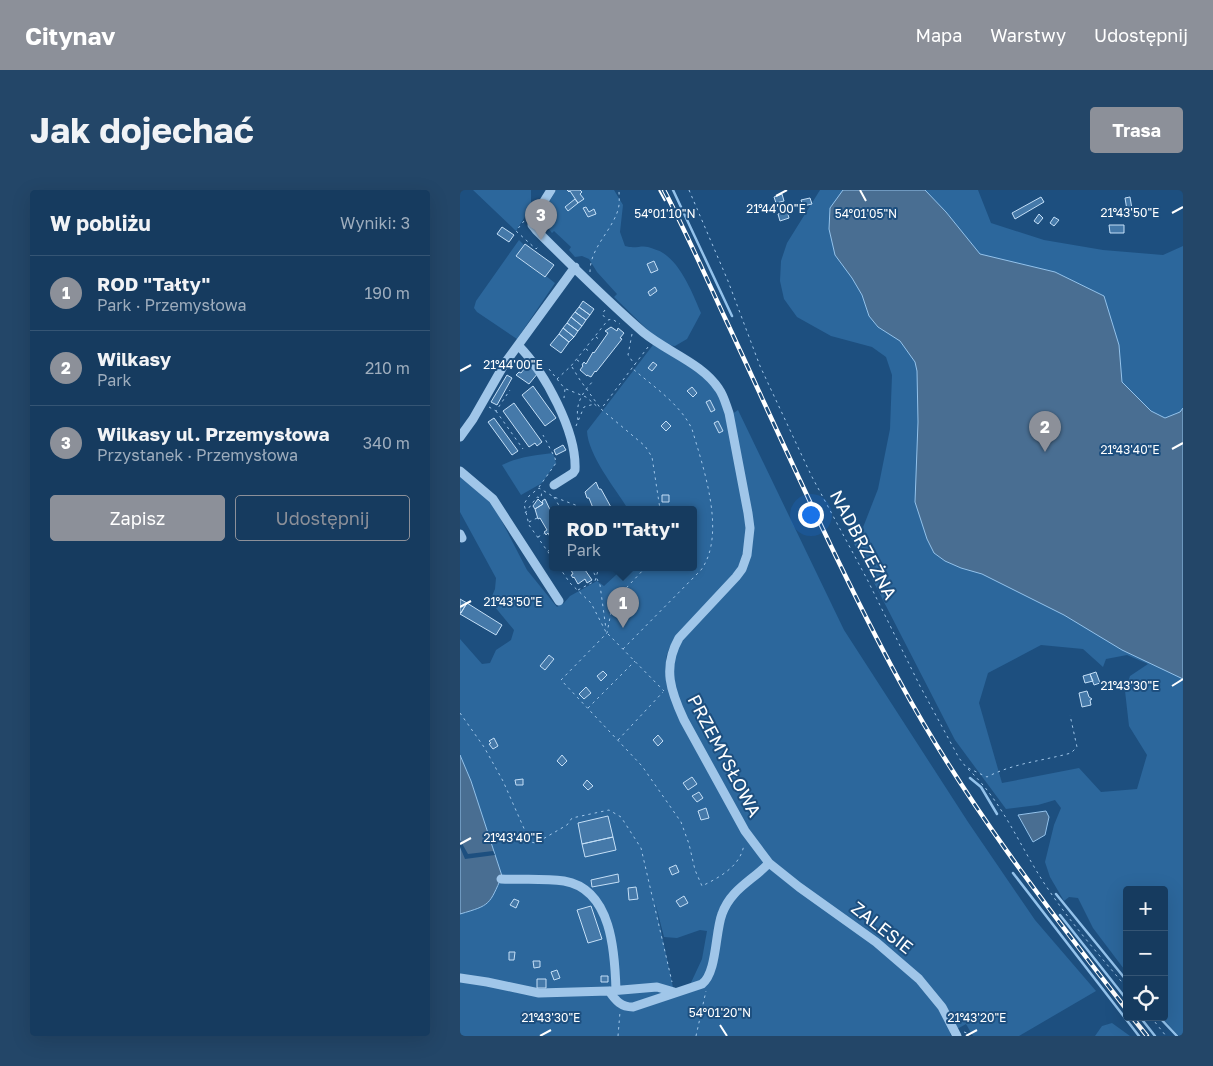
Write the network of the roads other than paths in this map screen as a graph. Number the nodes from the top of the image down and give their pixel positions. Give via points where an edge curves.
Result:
1 (551, 190) edge
2 (575, 267) junction
3 (519, 346) junction
4 (460, 437) edge
5 (460, 471) edge
6 (554, 485) dead end
7 (560, 601) dead end
8 (769, 863) junction
9 (501, 879) dead end
10 (460, 978) edge
11 (613, 991) junction
12 (674, 992) junction
13 (957, 1036) edge

1 - 2 street, PRZEMYSŁOWA via 535,213 532,225
2 - 3 street
2 - 8 street, PRZEMYSŁOWA via 652,340 698,368 724,398 749,522 747,556 736,577 679,638 671,654 669,676 684,720 745,832
3 - 4 street
3 - 6 street via 539,370 559,408 572,444 575,470
5 - 7 street via 493,499
8 - 12 street via 727,902 721,916 709,976 702,984
8 - 13 street, ZALESIE via 876,942 919,979 942,1007
9 - 11 street via 565,882 584,890 598,902 606,916 612,945
10 - 11 street via 539,993
11 - 12 street via 657,987
11 - 12 street via 620,1005 633,1007

